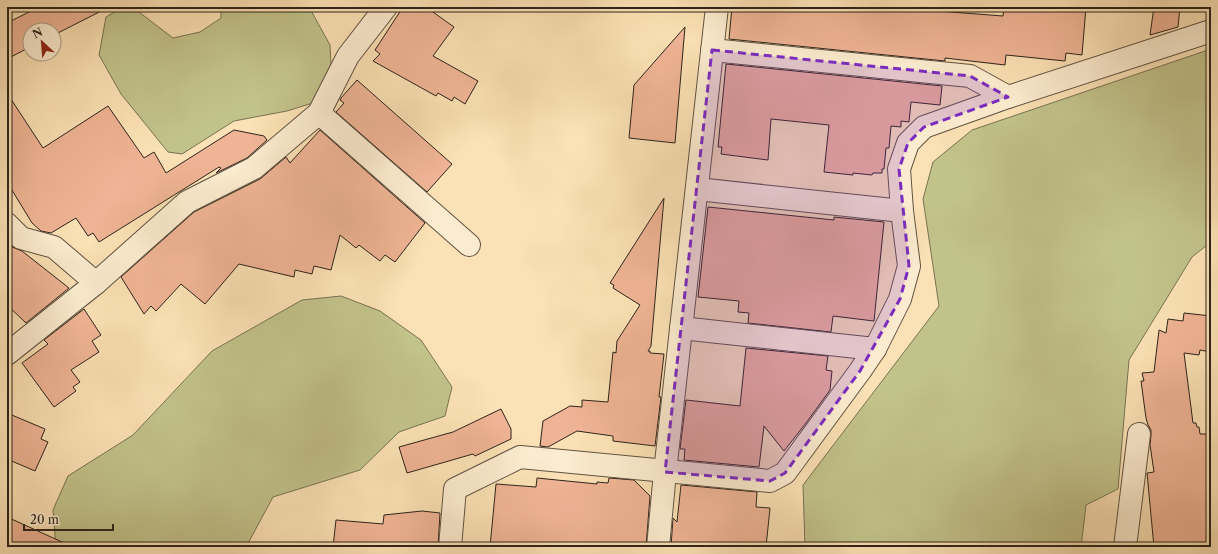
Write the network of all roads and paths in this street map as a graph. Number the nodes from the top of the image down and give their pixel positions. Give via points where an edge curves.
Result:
1 (386, 7) edge
2 (717, 7) edge
3 (1211, 31) edge
4 (712, 50) junction
5 (1008, 97) junction
6 (319, 113) junction
7 (697, 189) junction
8 (902, 210) junction
9 (7, 224) edge
10 (469, 245) dead end
11 (96, 283) junction
12 (681, 328) junction
13 (875, 349) junction
14 (7, 354) edge
15 (1139, 434) dead end
16 (665, 472) junction
17 (450, 547) edge
18 (658, 547) edge
19 (1125, 547) edge

1 - 6 street via 348,56
2 - 4 street
3 - 5 street
4 - 5 street via 970,76
4 - 7 street
5 - 8 street via 924,127 908,142 899,169
6 - 10 street
6 - 11 street via 254,168 187,202
7 - 8 street
7 - 12 street
8 - 13 street via 909,266 900,299
9 - 11 street via 21,238 54,247
11 - 14 street
12 - 13 street
12 - 16 street
13 - 16 street via 785,473 770,481
15 - 19 street
16 - 17 street via 520,457 455,489
16 - 18 street

